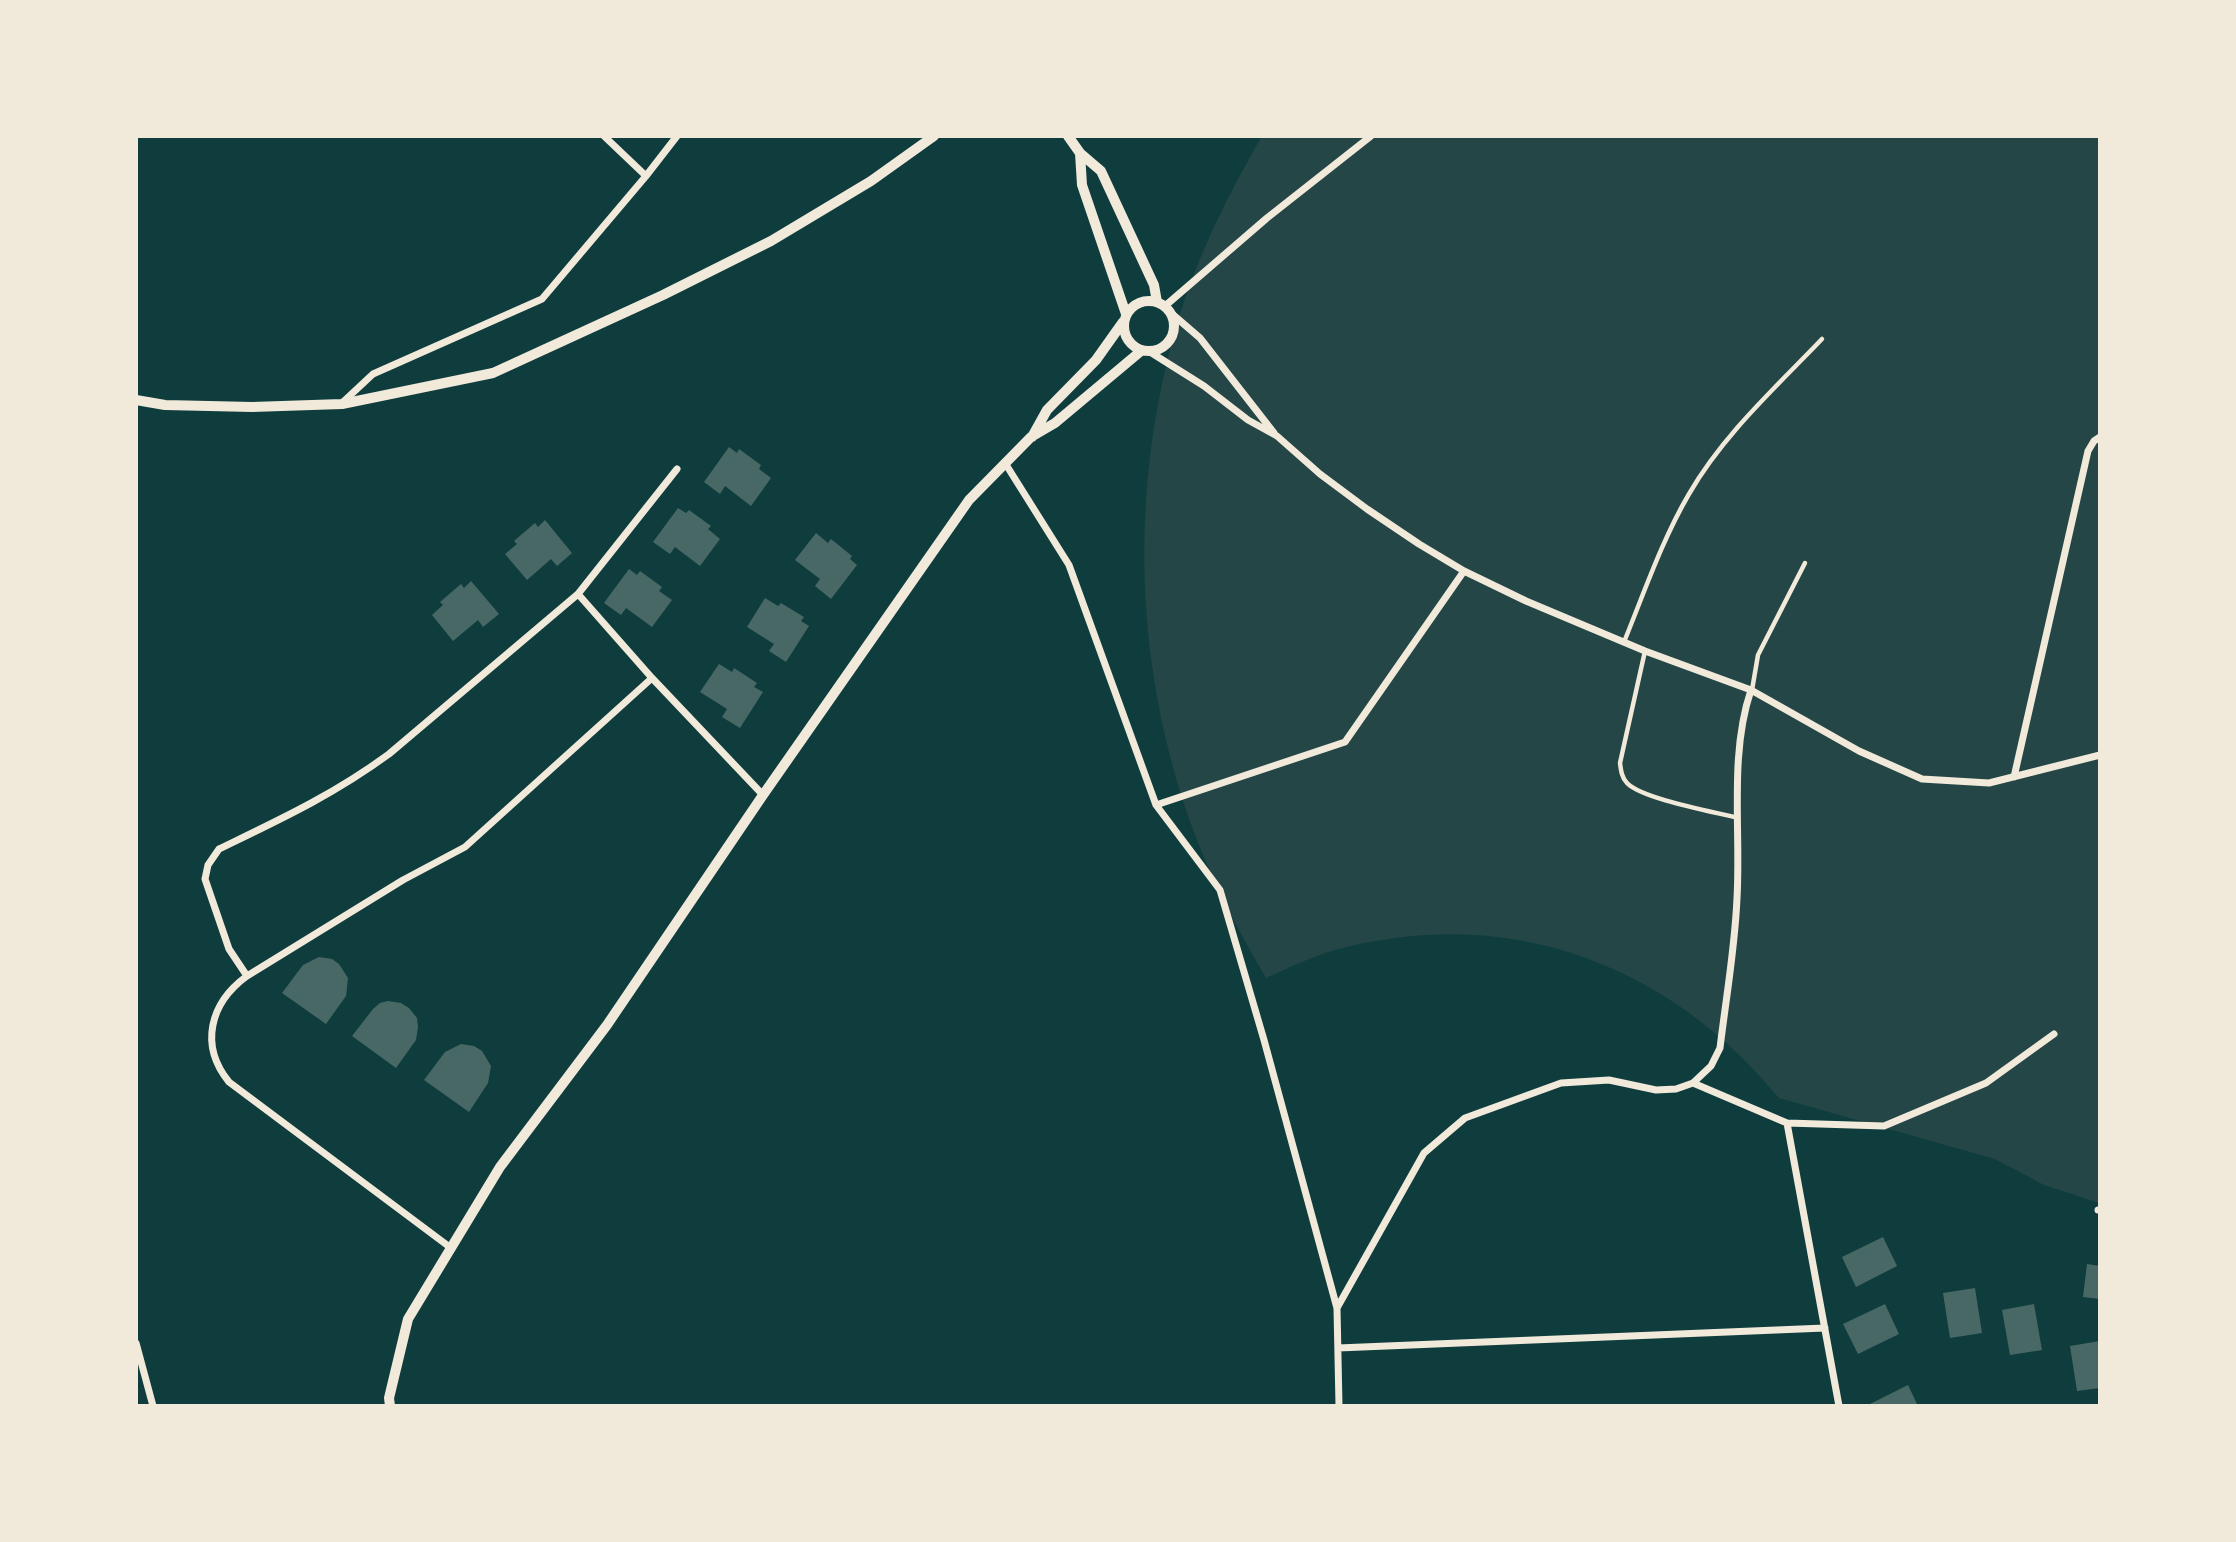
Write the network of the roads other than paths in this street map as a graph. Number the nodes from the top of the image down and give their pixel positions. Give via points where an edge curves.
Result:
1 (604, 136) edge
2 (677, 136) edge
3 (934, 136) edge
4 (1068, 136) edge
5 (1371, 136) edge
6 (1080, 153) junction
7 (646, 176) junction
8 (1164, 307) junction
9 (1125, 318) junction
10 (1822, 339) dead end
11 (1145, 351) junction
12 (136, 400) edge
13 (342, 404) junction
14 (1277, 436) junction
15 (2099, 437) edge
16 (1031, 438) junction
17 (1005, 463) junction
18 (677, 469) dead end
19 (1805, 564) dead end
20 (1464, 571) junction
21 (578, 594) junction
22 (1624, 642) junction
23 (1645, 651) junction
24 (652, 678) junction
25 (1751, 690) junction
26 (2099, 755) edge
27 (2014, 777) junction
28 (763, 795) junction
29 (1156, 805) junction
30 (1739, 818) junction
31 (247, 976) junction
32 (2054, 1034) dead end
33 (1693, 1083) junction
34 (1787, 1123) junction
35 (451, 1248) junction
36 (1337, 1308) junction
37 (1825, 1328) junction
38 (136, 1343) edge
39 (1338, 1348) junction
40 (153, 1405) edge
41 (390, 1405) edge
42 (1339, 1405) edge
43 (1839, 1405) edge

1 - 7 street
2 - 7 street
3 - 13 street via 871,181 771,241 493,373
4 - 6 street
5 - 8 street
6 - 8 street via 1101,171
6 - 9 street via 1082,184
7 - 13 street via 542,299 373,374
8 - 9 street via 1139,302
8 - 11 street via 1174,321 1171,339 1158,350
8 - 14 street via 1200,338
9 - 11 street via 1127,340
9 - 16 street via 1096,360 1047,410
10 - 22 lane via 1732,434 1695,484 1674,521
11 - 14 street
11 - 16 street
12 - 13 street via 253,407
14 - 20 street via 1367,509
15 - 27 street via 2088,451
16 - 17 street
17 - 28 street via 969,500
17 - 29 street via 1069,565
18 - 21 street
19 - 25 lane via 1758,655
20 - 22 street
20 - 29 street via 1345,742
21 - 24 street
21 - 31 street via 357,777 306,808 219,849 205,879 229,949
22 - 23 street
23 - 25 street
23 - 30 lane via 1620,763 1623,776 1634,789 1656,797
24 - 28 street
24 - 31 street via 465,847
25 - 27 street via 1859,751 1922,779 1989,783
25 - 30 street via 1740,740
26 - 27 street
28 - 35 street via 607,1025 500,1167
29 - 36 street via 1220,890
30 - 33 street via 1737,900 1720,1048 1711,1066
31 - 35 street via 219,1004 213,1023 214,1057 229,1082
32 - 34 street via 1986,1083 1884,1126
33 - 34 street
33 - 36 street via 1656,1090 1609,1080 1561,1083 1465,1118 1424,1153
34 - 37 street
35 - 41 street via 408,1319
36 - 39 street
37 - 39 street
37 - 43 street
38 - 40 street
39 - 42 street

